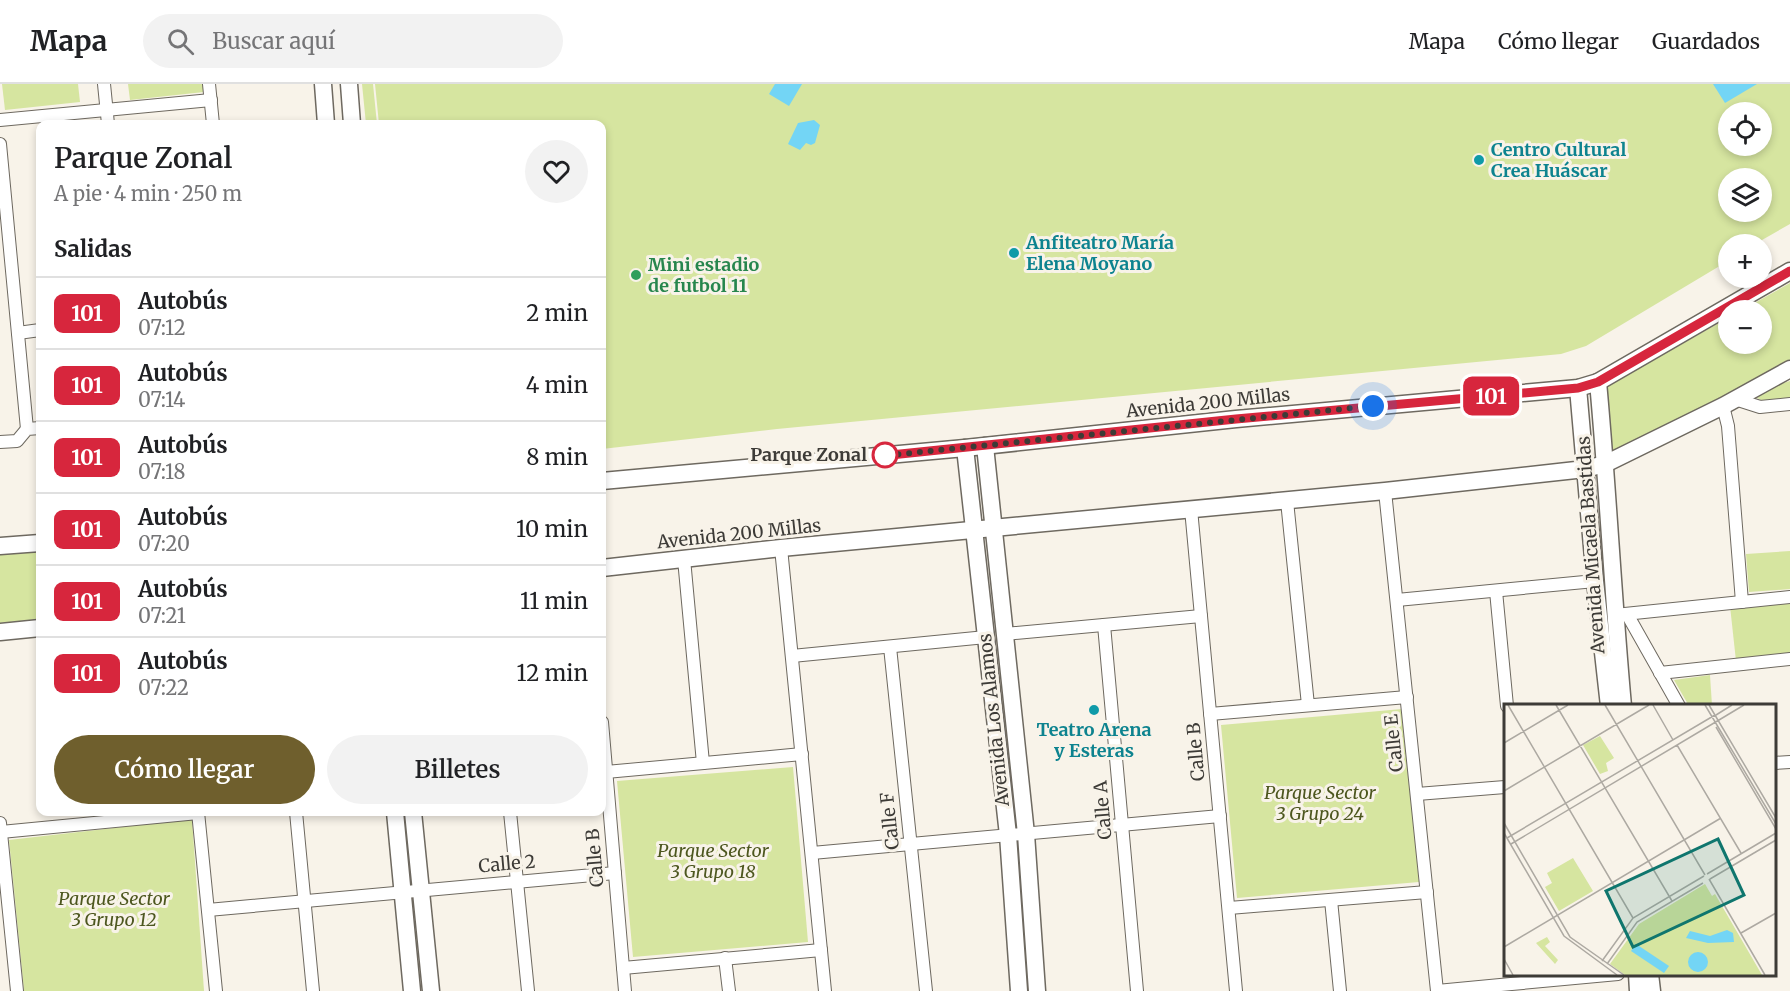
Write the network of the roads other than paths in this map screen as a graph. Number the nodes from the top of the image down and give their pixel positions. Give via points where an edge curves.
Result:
1 (104, 84) edge
2 (209, 84) edge
3 (323, 84) edge
4 (348, 84) edge
5 (211, 100) junction
6 (107, 110) junction
7 (0, 120) edge
8 (108, 120) edge
9 (213, 120) edge
10 (327, 120) edge
11 (352, 120) edge
12 (0, 144) edge
13 (1790, 272) edge
14 (36, 331) edge
15 (18, 333) junction
16 (1790, 369) edge
17 (1598, 382) junction
18 (1578, 388) junction
19 (1729, 402) junction
20 (1790, 404) edge
21 (36, 428) edge
22 (27, 429) junction
23 (0, 442) edge
24 (985, 446) junction
25 (965, 448) junction
26 (1605, 464) junction
27 (1585, 469) junction
28 (606, 481) edge
29 (1385, 491) junction
30 (1287, 501) junction
31 (1191, 509) junction
32 (993, 528) junction
33 (974, 531) junction
34 (36, 543) edge
35 (0, 546) edge
36 (781, 548) junction
37 (684, 559) junction
38 (606, 568) edge
39 (1595, 581) junction
40 (1496, 591) junction
41 (1790, 597) edge
42 (1397, 600) junction
43 (1742, 602) junction
44 (1621, 615) junction
45 (1201, 616) junction
46 (1104, 625) junction
47 (36, 628) edge
48 (0, 632) edge
49 (1005, 634) junction
50 (986, 637) junction
51 (890, 647) junction
52 (792, 656) junction
53 (1790, 659) edge
54 (1660, 673) junction
55 (1407, 697) junction
56 (1507, 704) edge
57 (1609, 704) edge
58 (1623, 704) edge
59 (1678, 704) edge
60 (1308, 705) junction
61 (1210, 714) junction
62 (802, 754) junction
63 (1790, 762) edge
64 (703, 763) junction
65 (1775, 764) edge
66 (606, 772) joint
67 (1504, 787) edge
68 (1417, 794) junction
69 (114, 816) edge
70 (198, 816) edge
71 (296, 816) edge
72 (395, 816) edge
73 (413, 816) edge
74 (510, 816) edge
75 (1220, 816) junction
76 (93, 817) edge
77 (1122, 825) junction
78 (0, 828) edge
79 (1026, 834) junction
80 (1008, 835) junction
81 (910, 844) junction
82 (812, 853) junction
83 (615, 873) junction
84 (517, 882) junction
85 (421, 891) junction
86 (402, 892) junction
87 (1427, 892) junction
88 (1331, 900) junction
89 (304, 901) junction
90 (1229, 908) junction
91 (208, 910) junction
92 (5, 933) edge
93 (821, 950) junction
94 (725, 958) junction
95 (623, 968) junction
96 (1590, 976) edge
97 (1637, 976) edge
98 (1650, 976) edge
99 (1534, 978) edge
100 (17, 991) edge
101 (216, 991) edge
102 (313, 991) edge
103 (412, 991) edge
104 (431, 991) edge
105 (528, 991) edge
106 (625, 991) edge
107 (729, 991) edge
108 (825, 991) edge
109 (926, 991) edge
110 (1019, 991) edge
111 (1037, 991) edge
112 (1137, 991) edge
113 (1236, 991) edge
114 (1340, 991) edge
115 (1437, 991) edge
116 (1638, 991) edge
117 (1652, 991) edge

1 - 6 street
2 - 5 street
3 - 10 main road
4 - 11 main road
5 - 6 street
5 - 9 street
6 - 7 street
6 - 8 street
12 - 15 street
13 - 17 main road, Avenida 200 Millas
14 - 15 street
15 - 22 street
16 - 19 main road, Avenida 200 Millas
17 - 18 main road, Avenida 200 Millas
17 - 26 main road, Avenida Micaela Bastidas
18 - 24 main road, Avenida 200 Millas
18 - 27 main road, Avenida Micaela Bastidas
19 - 20 street via 1760,407
19 - 26 main road, Avenida 200 Millas
19 - 43 street
21 - 22 street
22 - 23 street via 17,441
24 - 25 main road, Avenida 200 Millas
24 - 32 main road, Avenida Los Alamos
25 - 28 main road, Avenida 200 Millas
25 - 33 main road, Avenida Los Alamos
26 - 27 main road, Avenida 200 Millas
26 - 44 main road, Avenida Micaela Bastidas
27 - 29 main road, Avenida 200 Millas
27 - 39 main road, Avenida Micaela Bastidas
29 - 30 main road, Avenida 200 Millas
29 - 42 street, Calle E
30 - 31 main road, Avenida 200 Millas
30 - 60 street
31 - 32 main road, Avenida 200 Millas
31 - 45 street, Calle B
32 - 33 main road, Avenida 200 Millas
32 - 49 main road, Avenida Los Alamos
33 - 36 main road, Avenida 200 Millas
33 - 50 main road, Avenida Los Alamos
34 - 35 main road
36 - 37 main road, Avenida 200 Millas
36 - 52 street
37 - 38 main road, Avenida 200 Millas
37 - 64 street
39 - 40 street
39 - 57 main road, Avenida Micaela Bastidas
40 - 42 street
40 - 56 street
41 - 43 street
42 - 55 street, Calle E
43 - 44 street
44 - 54 street
44 - 58 main road, Avenida Micaela Bastidas
45 - 46 street
45 - 61 street, Calle B
46 - 49 street
46 - 77 street, Calle A
47 - 48 main road
49 - 79 main road, Avenida Los Alamos
50 - 51 street
50 - 80 main road, Avenida Los Alamos
51 - 52 street
51 - 81 street, Calle F
52 - 62 street
53 - 54 street
54 - 59 street
55 - 60 street
55 - 68 street, Calle E
60 - 61 street
61 - 75 street, Calle B
62 - 64 street
62 - 82 street
63 - 65 street
64 - 66 street
66 - 83 street, Calle B
67 - 68 street
68 - 87 street, Calle E
69 - 76 street
70 - 91 street
71 - 89 street
72 - 86 main road
73 - 85 main road
74 - 84 street
75 - 77 street
75 - 90 street, Calle B
76 - 78 street
77 - 79 street
77 - 112 street, Calle A
78 - 92 street
79 - 80 street
79 - 111 main road, Avenida Los Alamos
80 - 81 street
80 - 110 main road, Avenida Los Alamos
81 - 82 street
81 - 109 street, Calle F
82 - 93 street
83 - 84 street, Calle 2
83 - 95 street, Calle B
84 - 85 street, Calle 2
84 - 105 street
85 - 86 street, Calle 2
85 - 104 main road
86 - 89 street, Calle 2
86 - 103 main road
87 - 88 street
87 - 115 street, Calle E
88 - 90 street
88 - 114 street
89 - 91 street, Calle 2
89 - 102 street
90 - 113 street, Calle B
91 - 101 street
92 - 100 street
93 - 94 street
93 - 108 street
94 - 95 street
94 - 107 street
95 - 106 street, Calle B
96 - 99 street
97 - 116 main road
98 - 117 main road
99 - 115 street

